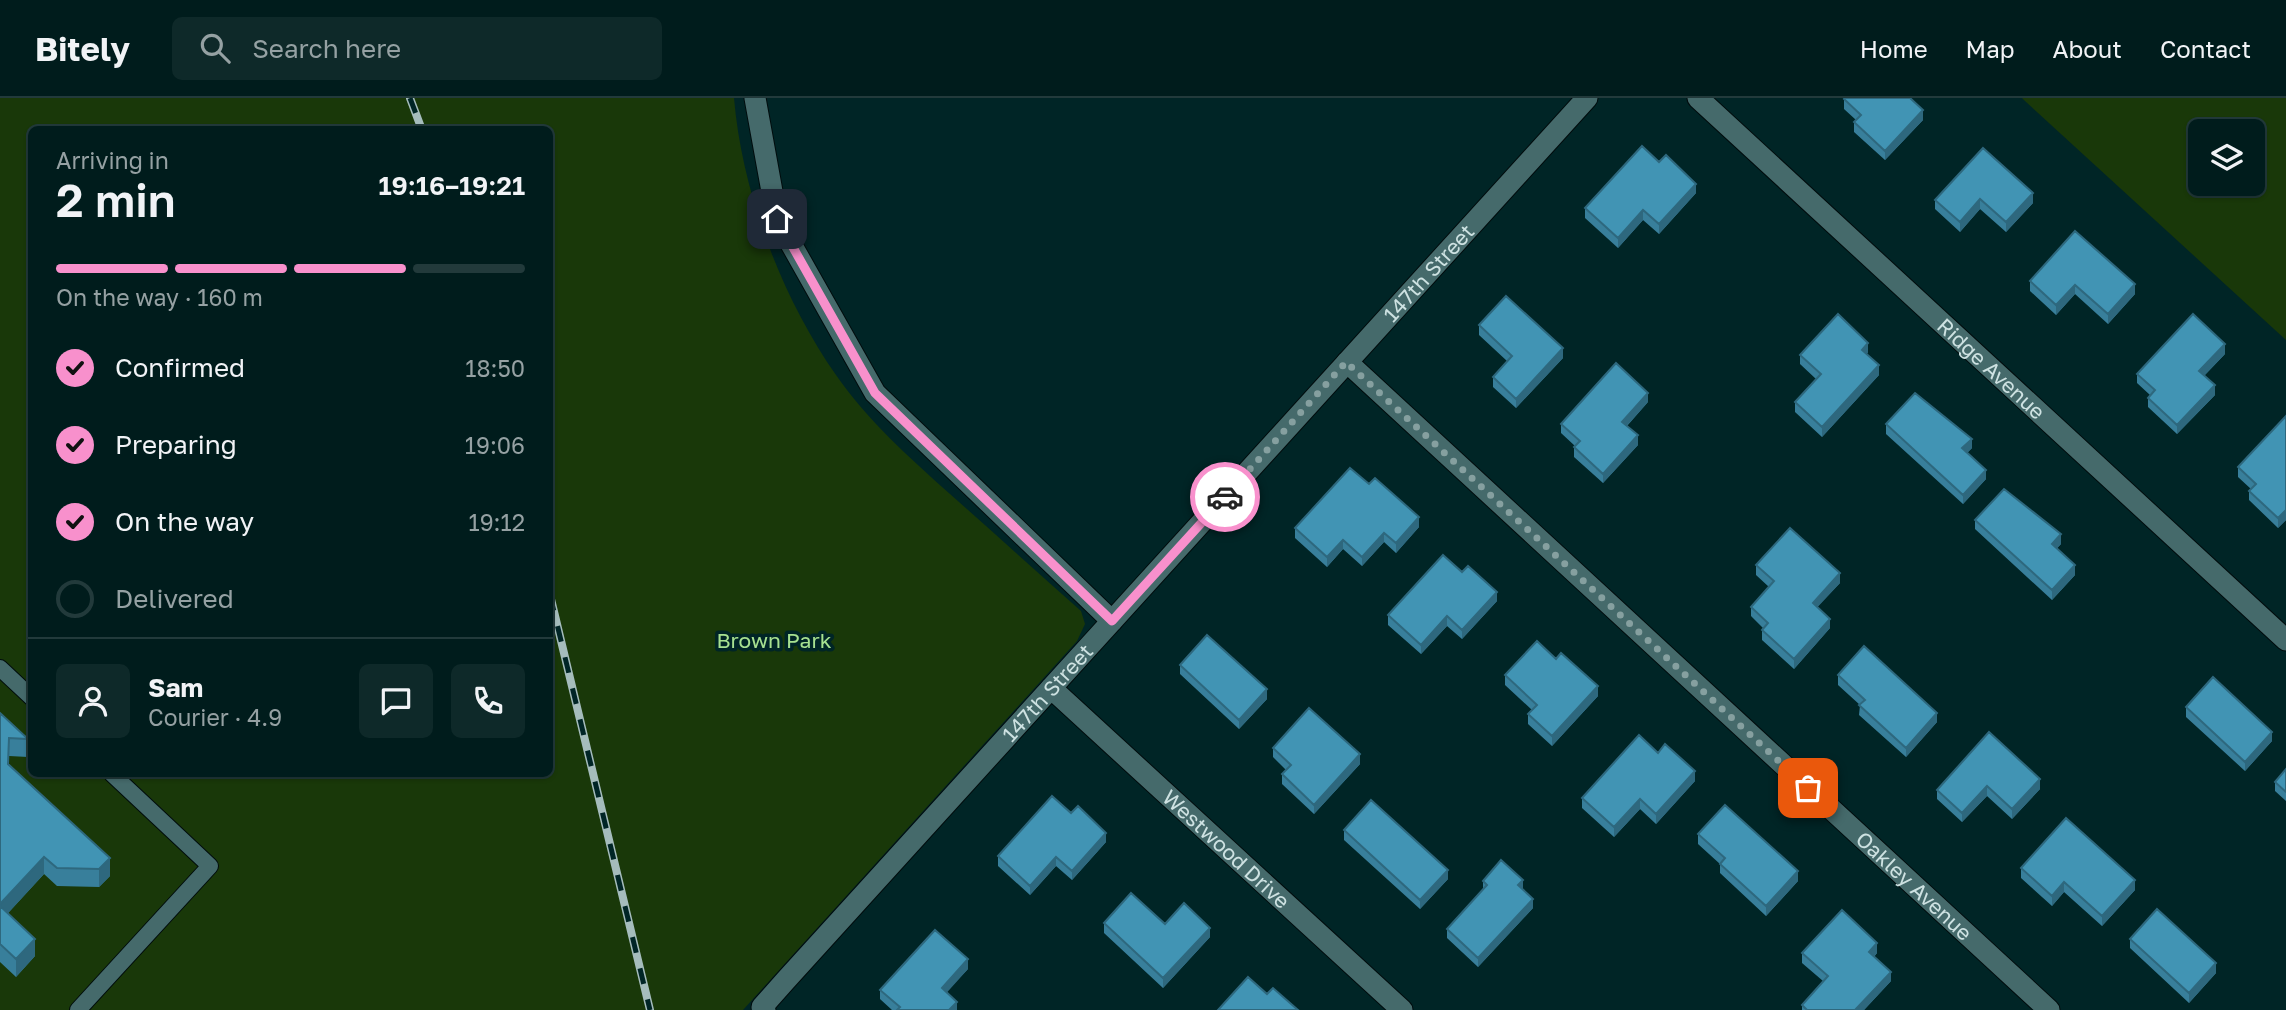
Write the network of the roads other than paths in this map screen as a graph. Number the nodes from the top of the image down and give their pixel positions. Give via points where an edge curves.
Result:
1 (755, 98) edge
2 (1587, 98) edge
3 (1698, 98) edge
4 (1346, 362) junction
5 (1112, 621) junction
6 (2286, 640) edge
7 (0, 668) edge
8 (1051, 688) junction
9 (28, 694) edge
10 (115, 777) edge
11 (763, 1009) edge
12 (78, 1010) edge
13 (1402, 1010) edge
14 (2049, 1010) edge

1 - 5 street via 777,219 875,393
2 - 4 street, 147th Street
3 - 6 street, Ridge Avenue
4 - 5 street, 147th Street
4 - 14 street, Oakley Avenue
5 - 8 street, 147th Street
7 - 9 lane
8 - 11 street, 147th Street
8 - 13 street, Westwood Drive
10 - 12 lane via 210,866

